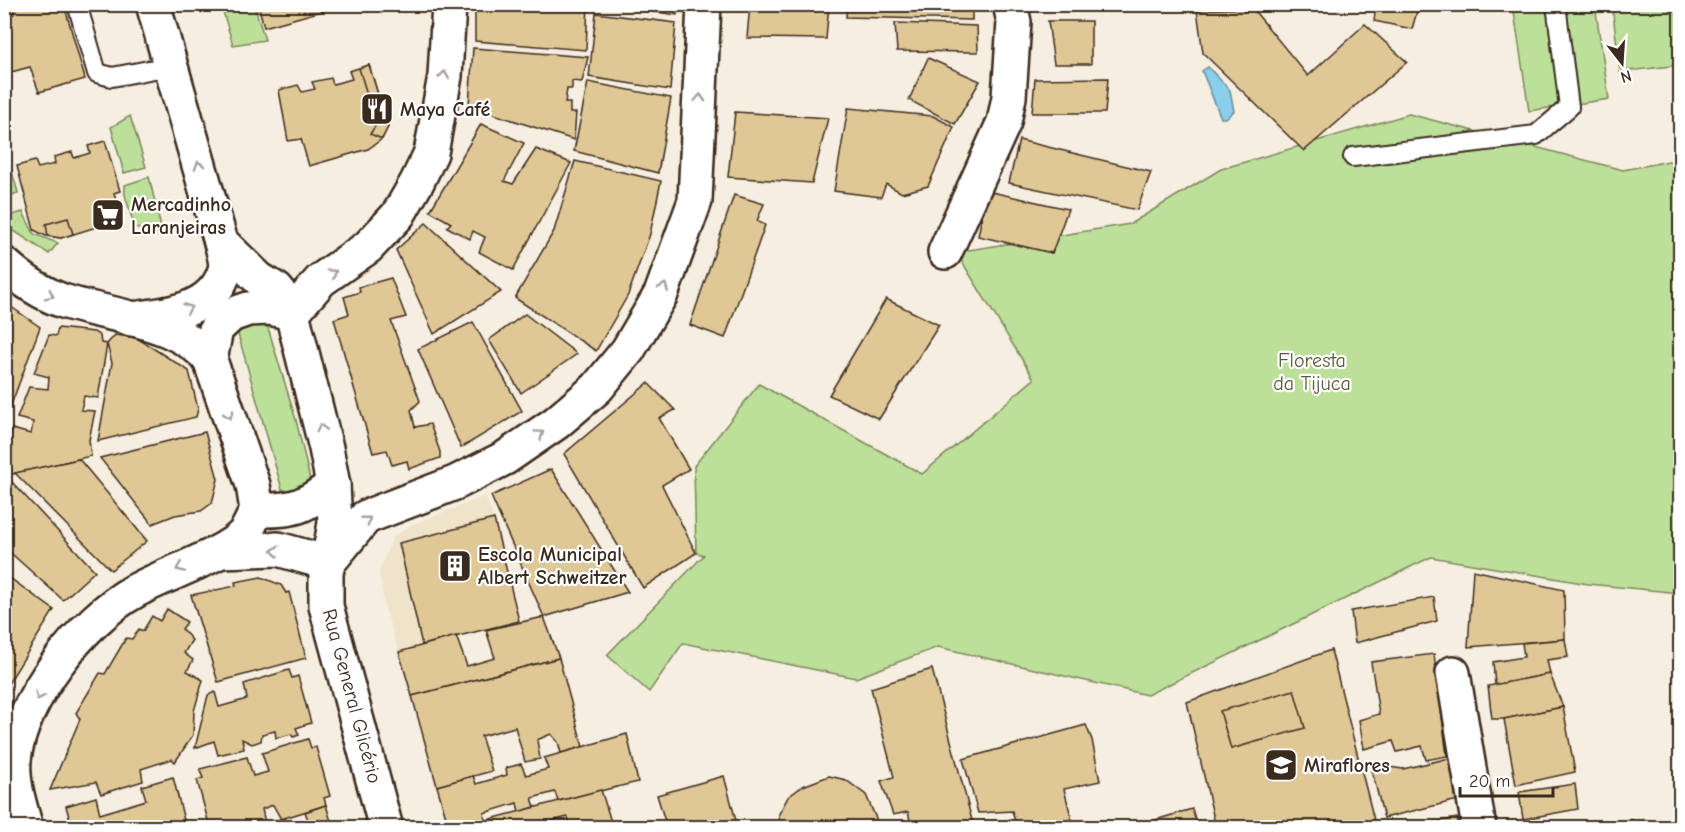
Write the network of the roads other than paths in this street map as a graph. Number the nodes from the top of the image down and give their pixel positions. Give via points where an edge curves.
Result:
1 (77, 4) edge
2 (153, 4) edge
3 (449, 4) edge
4 (704, 4) edge
5 (1010, 4) edge
6 (1556, 4) edge
7 (170, 66) junction
8 (1353, 157) dead end
9 (221, 242) junction
10 (945, 252) dead end
11 (4, 264) edge
12 (291, 313) junction
13 (131, 319) junction
14 (210, 360) junction
15 (333, 485) junction
16 (257, 510) junction
17 (221, 551) junction
18 (328, 563) junction
19 (1453, 673) dead end
20 (10, 791) edge
21 (26, 828) edge
22 (386, 828) edge
23 (1479, 828) edge

1 - 7 lane via 97,73 112,77
2 - 7 street, Rua General Glicério
12 -> 3 street via 321,280 368,247 398,215 417,182 430,153 441,98
18 -> 4 street via 366,517 455,483 504,458 556,423 597,388 628,350 661,294 695,201
5 - 10 street via 1014,22 1010,97 1004,122
6 - 8 lane via 1569,107 1536,135
9 -> 7 street, Rua General Glicério
9 - 12 street, Rua General Glicério via 259,279 277,290
13 -> 9 street, Rua General Glicério via 169,315 196,306 216,287 226,268
11 -> 13 street via 25,282 62,301
12 - 14 street via 269,308 231,315 216,329
15 -> 12 street, Rua General Glicério
13 - 14 street via 180,335 198,345
14 -> 16 street via 253,485
15 - 16 street via 306,505 280,511
15 - 18 street, Rua General Glicério via 335,523
16 - 17 street via 244,534
18 -> 17 street via 278,549
17 -> 20 street via 132,592 95,618 67,648 24,727
18 - 22 street, Rua General Glicério via 326,606
19 - 23 street
20 - 21 street

